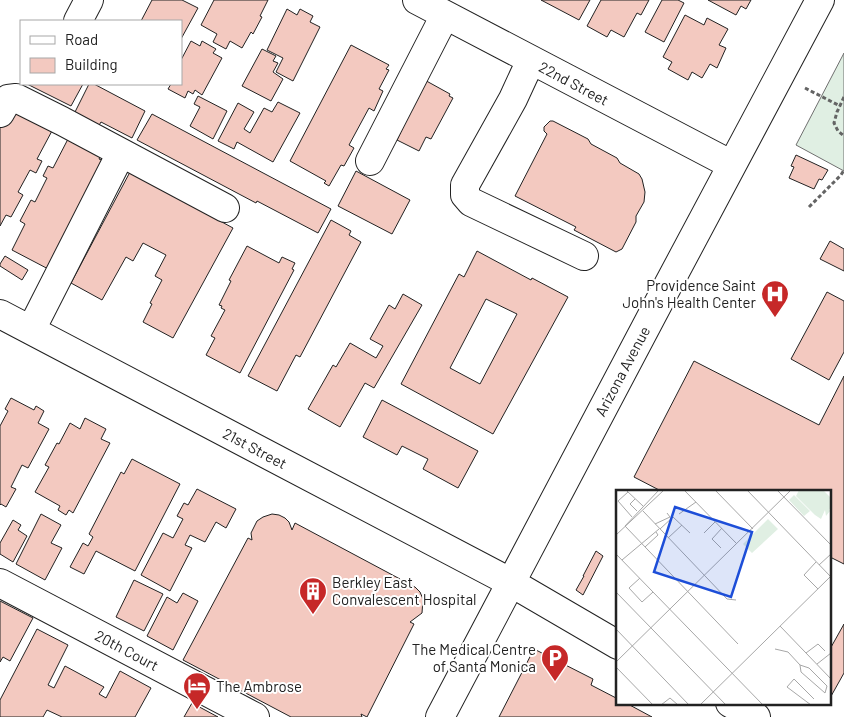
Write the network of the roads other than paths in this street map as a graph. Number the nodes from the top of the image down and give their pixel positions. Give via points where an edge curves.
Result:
1 (89, 0) edge
2 (416, 0) edge
3 (820, 0) edge
4 (445, 15) junction
5 (79, 20) edge
6 (531, 60) junction
7 (0, 113) edge
8 (121, 153) junction
9 (370, 161) dead end
10 (732, 165) junction
11 (225, 208) dead end
12 (584, 256) dead end
13 (0, 314) edge
14 (31, 330) junction
15 (510, 582) junction
16 (0, 583) edge
17 (616, 644) edge
18 (732, 704) edge
19 (255, 717) edge
20 (440, 717) edge
21 (756, 717) edge

1 - 5 street
2 - 4 street, 22nd Street
3 - 10 street, Arizona Avenue
4 - 6 street, 22nd Street
4 - 9 street
6 - 10 street, 22nd Street
6 - 12 street via 514,99 465,185 465,195 471,202
7 - 8 street via 8,99 16,98
8 - 11 street
8 - 14 street
10 - 15 street, Arizona Avenue
13 - 14 street, 21st Street
14 - 15 street, 21st Street
15 - 17 street, 21st Street
15 - 20 street, Arizona Avenue
16 - 19 street, 20th Court
18 - 21 street

